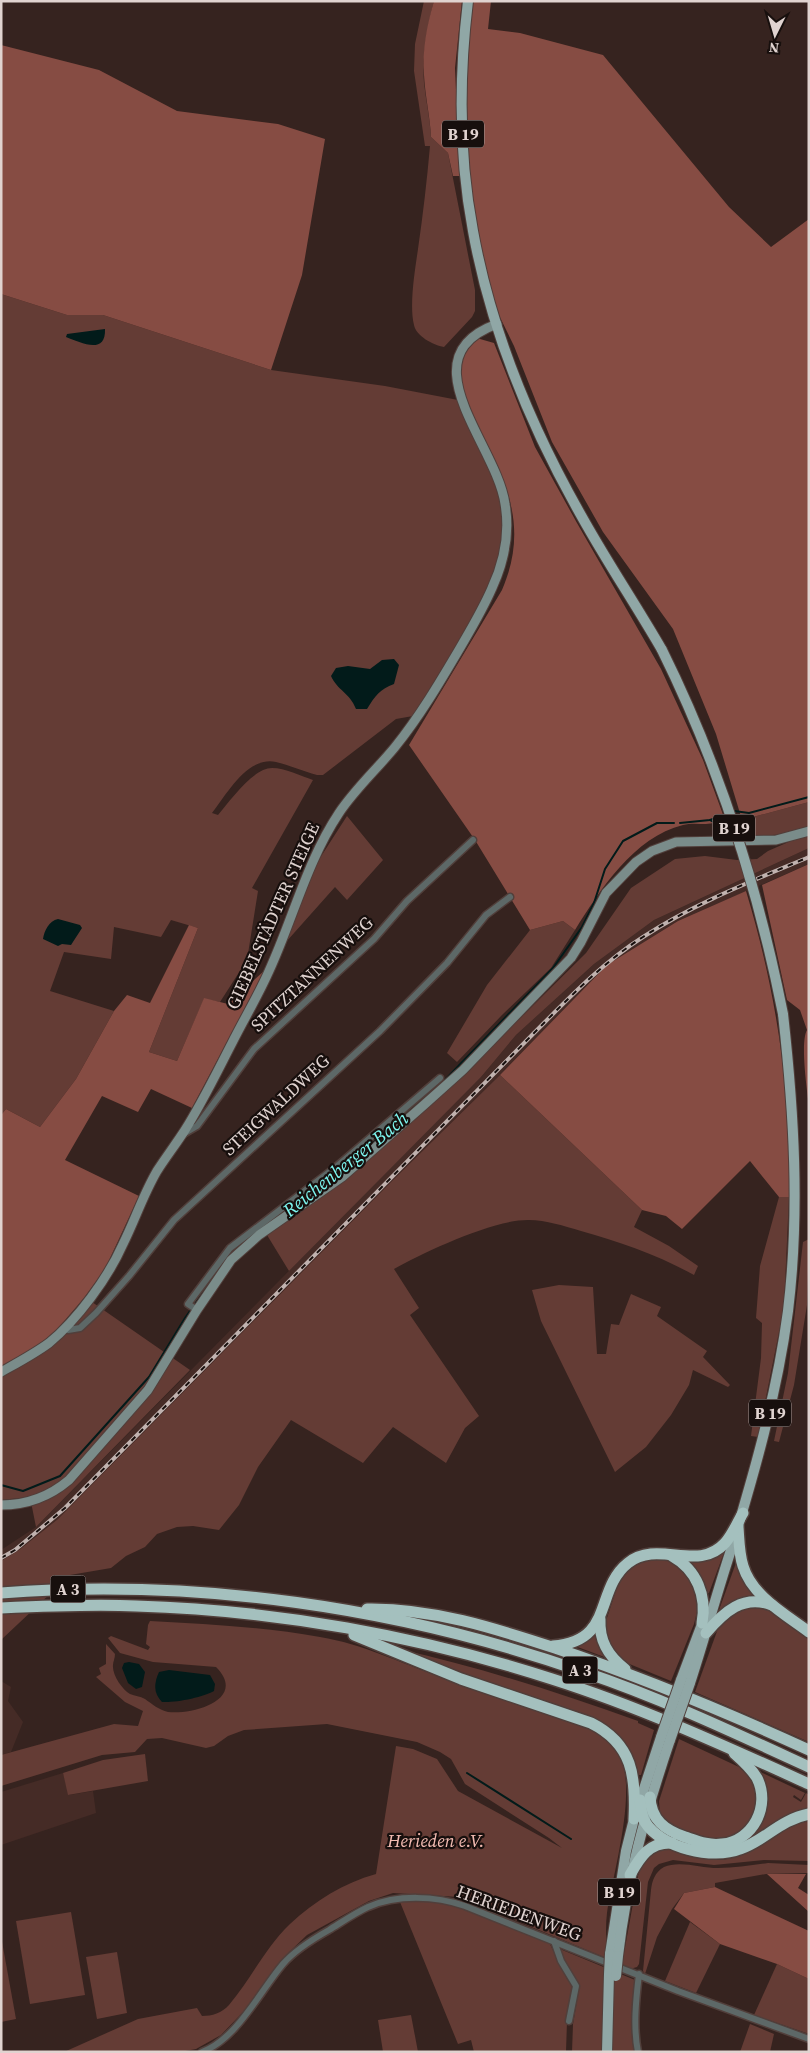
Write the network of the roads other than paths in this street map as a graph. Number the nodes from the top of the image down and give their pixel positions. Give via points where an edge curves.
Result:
1 (468, 1) edge
2 (497, 324) junction
3 (809, 831) edge
4 (473, 840) dead end
5 (510, 898) dead end
6 (440, 1078) dead end
7 (180, 1137) junction
8 (338, 1172) junction
9 (66, 1326) junction
10 (1, 1372) edge
11 (1, 1505) edge
12 (743, 1513) junction
13 (738, 1527) junction
14 (668, 1554) junction
15 (1, 1593) edge
16 (775, 1605) junction
17 (1, 1608) edge
18 (340, 1609) junction
19 (600, 1619) junction
20 (336, 1627) junction
21 (704, 1628) junction
22 (809, 1632) edge
23 (548, 1646) junction
24 (630, 1673) junction
25 (729, 1748) junction
26 (809, 1750) edge
27 (809, 1767) edge
28 (809, 1784) edge
29 (645, 1798) junction
30 (809, 1814) edge
31 (639, 1819) junction
32 (673, 1838) junction
33 (630, 1875) junction
34 (554, 1941) junction
35 (614, 1955) junction
36 (639, 1974) junction
37 (612, 1975) junction
38 (569, 2021) dead end
39 (809, 2038) edge
40 (202, 2052) edge
41 (607, 2052) edge
42 (613, 2052) edge
43 (638, 2052) edge

1 - 2 main road, B 19 via 462,69 464,158 473,231
2 - 7 main road, GIEBELSTÄDTER STEIGE via 468,339 459,351 455,376 461,400 495,469 506,503 507,541 500,571 478,617 416,720 339,812 314,860 269,971
2 - 12 main road, B 19, bridge via 515,377 552,459 581,516 662,650 695,718 715,768 765,929 783,1014 795,1149 792,1270 774,1394
3 - 8 main road via 776,840 676,842 652,851 636,862 606,893 570,958 463,1070
4 - 7 street, SPITZTANNENWEG via 407,901 374,939 254,1049 197,1126
5 - 9 street, STEIGWALDWEG via 486,915 447,963 380,1030 174,1220 96,1313 80,1328 71,1331
6 - 8 street
7 - 9 main road, GIEBELSTÄDTER STEIGE via 141,1201 109,1271
8 - 11 main road via 232,1260 194,1308 148,1390 69,1480 36,1500
9 - 10 main road, GIEBELSTÄDTER STEIGE via 46,1345
12 - 13 main road, B 19
12 - 14 highway via 728,1538 713,1552 693,1557
13 - 16 highway, B 19 via 747,1577 758,1592
13 - 21 main road, B 19
14 - 19 highway via 643,1555 627,1564 616,1578
14 - 21 highway, B 19 via 684,1564 696,1580 703,1598
15 - 18 highway, A 3 via 136,1590 263,1599
16 - 21 highway via 756,1601 738,1605
16 - 22 highway
17 - 20 highway, A 3 via 136,1606 207,1610
18 - 23 highway, A 3 via 387,1608 444,1616
18 - 27 highway, A 3 via 449,1631 563,1665 674,1706
19 - 23 highway, A 3 via 577,1640
19 - 24 highway via 601,1637 606,1648
20 - 25 highway, A 3 via 440,1647 531,1672 636,1709
20 - 31 highway via 461,1679 604,1730 620,1746 630,1766
21 - 29 main road, B 19, bridge
23 - 24 highway, A 3
24 - 26 highway, A 3 via 709,1704
25 - 28 highway, A 3
25 - 32 highway via 751,1770 760,1785 762,1802 755,1824 741,1838 723,1844
29 - 31 highway
29 - 32 highway
30 - 32 highway via 784,1823 733,1852 710,1854
31 - 32 highway via 658,1836
31 - 33 main road, B 19
31 - 35 main road, B 19 via 626,1851
32 - 33 highway via 647,1850
33 - 35 main road, B 19
34 - 36 street, HERIEDENWEG
34 - 38 street via 576,1986
34 - 40 street, HERIEDENWEG via 455,1902 400,1899 369,1907 312,1939 285,1962 247,2013 225,2036
35 - 37 main road, B 19, bridge
36 - 39 street, HERIEDENWEG via 714,2005
36 - 43 street via 636,2002
37 - 41 main road, B 19
37 - 42 main road, B 19

